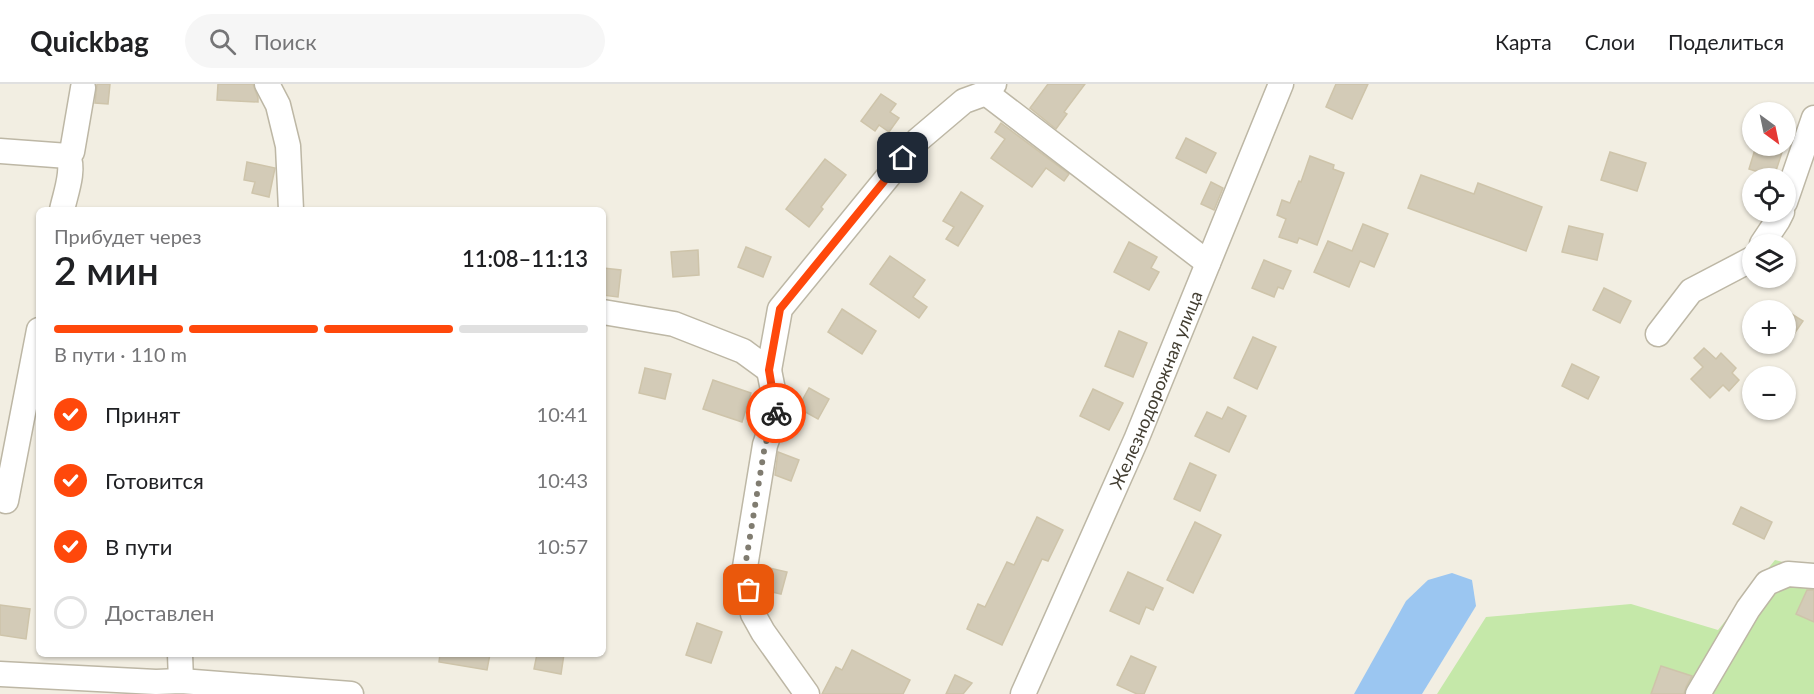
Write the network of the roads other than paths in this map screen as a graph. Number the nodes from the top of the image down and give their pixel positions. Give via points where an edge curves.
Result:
1 (267, 84) edge
2 (1281, 84) edge
3 (83, 88) dead end
4 (990, 88) edge
5 (1814, 118) edge
6 (0, 151) edge
7 (68, 156) junction
8 (1796, 170) edge
9 (64, 207) edge
10 (291, 207) edge
11 (1208, 263) junction
12 (1742, 264) edge
13 (606, 313) edge
14 (1658, 334) dead end
15 (36, 346) edge
16 (769, 370) junction
17 (6, 501) dead end
18 (1814, 576) edge
19 (180, 657) edge
20 (0, 674) edge
21 (181, 681) junction
22 (135, 687) edge
23 (351, 694) edge
24 (807, 694) edge
25 (1023, 694) edge
26 (1698, 694) edge

1 - 10 street via 278,105 288,146
2 - 11 street, Железнодорожная улица
3 - 7 street via 72,152
4 - 11 street
4 - 16 street via 964,101 918,140 780,309
5 - 8 street
6 - 7 street
7 - 9 street
11 - 25 street, Железнодорожная улица via 1136,440
12 - 14 street via 1692,291
13 - 16 street via 674,324 743,351
15 - 17 street
16 - 24 street via 777,410 765,445 745,567 753,614
18 - 26 street via 1788,574 1767,583
19 - 21 street
20 - 22 street
21 - 22 street
21 - 23 street

